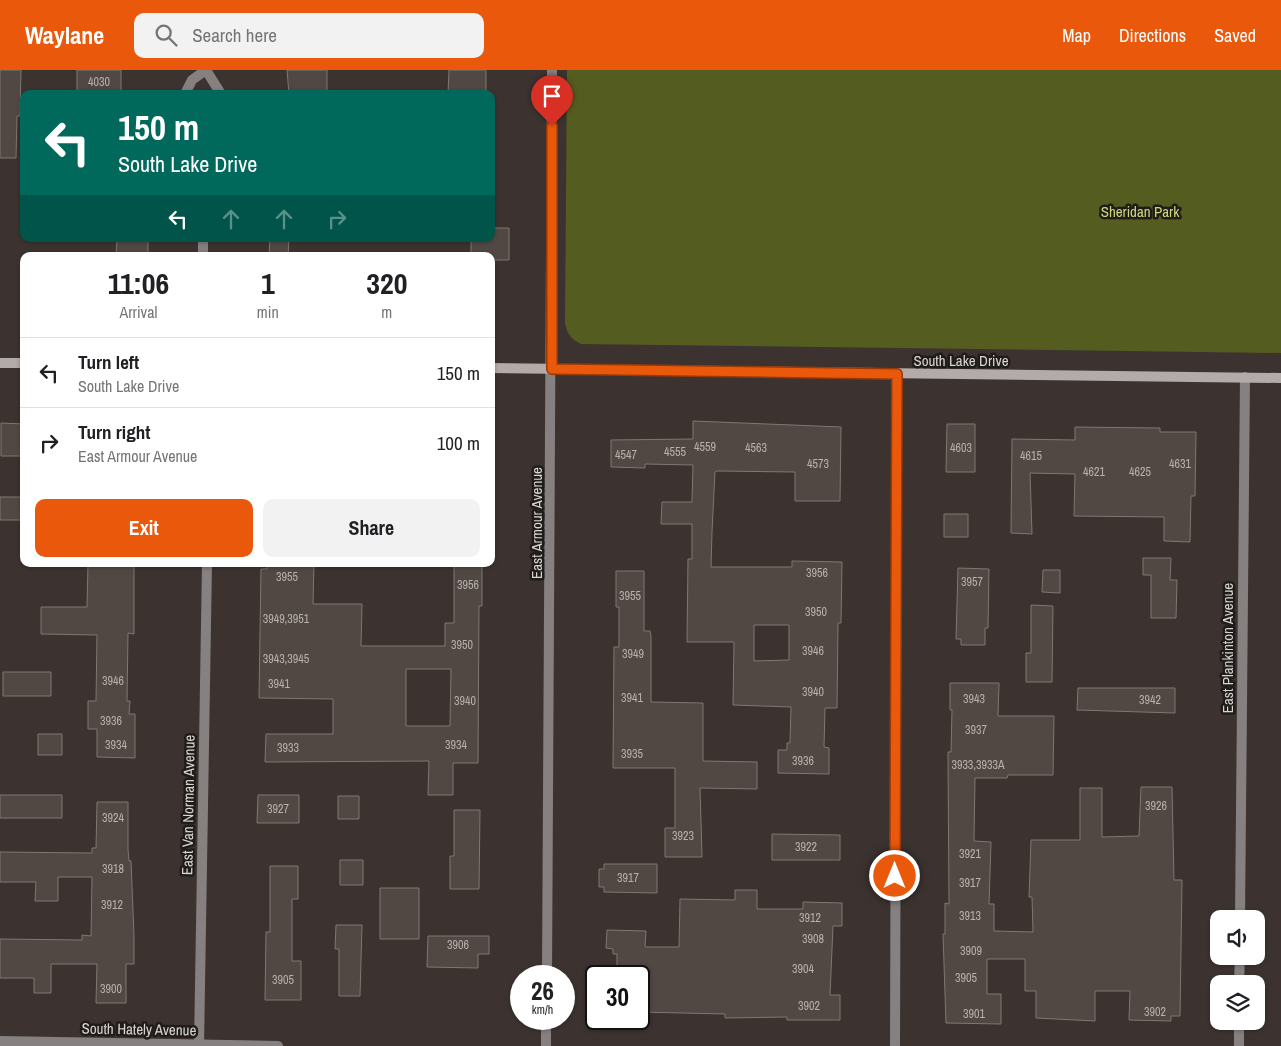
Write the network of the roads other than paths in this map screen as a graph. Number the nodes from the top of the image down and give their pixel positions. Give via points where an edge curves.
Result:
1 (206, 70) edge
2 (552, 70) edge
3 (187, 90) edge
4 (218, 90) edge
5 (0, 363) edge
6 (20, 363) edge
7 (495, 368) edge
8 (552, 369) junction
9 (897, 374) junction
10 (1245, 377) junction
11 (1281, 378) edge
12 (207, 567) edge
13 (1240, 910) edge
14 (547, 965) edge
15 (546, 1030) edge
16 (1239, 1030) edge
17 (0, 1040) edge
18 (199, 1046) edge
19 (278, 1046) edge
20 (546, 1046) edge
21 (895, 1046) edge
22 (1239, 1046) edge

1 - 3 street via 192,80
1 - 4 street
2 - 8 street, East Armour Avenue
5 - 6 main road
7 - 8 main road, South Lake Drive
8 - 9 main road, South Lake Drive
8 - 14 street, East Armour Avenue
9 - 10 main road, South Lake Drive
9 - 21 street
10 - 11 main road, South Lake Drive
10 - 13 street, East Plankinton Avenue
12 - 18 street, East Van Norman Avenue
15 - 20 street
16 - 22 street
17 - 18 street, South Hately Avenue
18 - 19 street, South Hately Avenue

